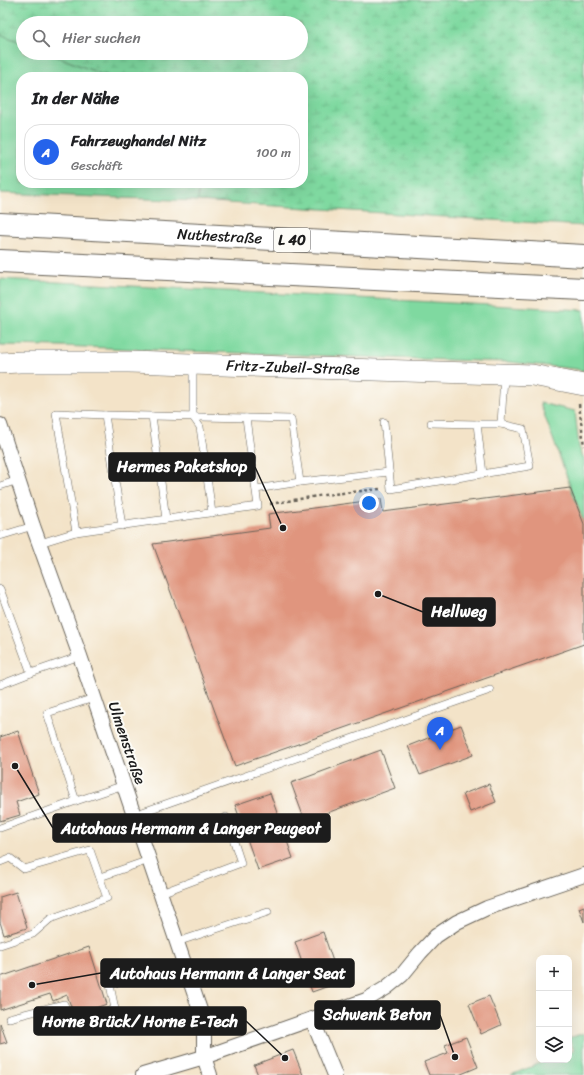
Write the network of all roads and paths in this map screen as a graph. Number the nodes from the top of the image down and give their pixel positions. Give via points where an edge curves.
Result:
1 (0, 224) edge
2 (584, 256) edge
3 (0, 261) edge
4 (584, 289) edge
5 (0, 363) edge
6 (193, 365) junction
7 (504, 374) junction
8 (582, 395) edge
9 (105, 415) junction
10 (152, 416) junction
11 (194, 417) junction
12 (246, 418) junction
13 (384, 422) dead end
14 (431, 423) dead end
15 (477, 424) junction
16 (501, 424) junction
17 (0, 425) edge
18 (584, 446) edge
19 (389, 472) junction
20 (483, 474) junction
21 (18, 480) junction
22 (300, 482) junction
23 (0, 486) edge
24 (391, 488) junction
25 (256, 489) junction
26 (258, 506) junction
27 (212, 513) junction
28 (166, 519) junction
29 (33, 526) junction
30 (122, 526) junction
31 (76, 532) junction
32 (0, 536) edge
33 (40, 543) junction
34 (0, 589) edge
35 (80, 656) junction
36 (31, 674) junction
37 (0, 685) edge
38 (490, 690) dead end
39 (94, 698) junction
40 (124, 785) junction
41 (76, 801) junction
42 (134, 815) junction
43 (226, 817) dead end
44 (0, 828) edge
45 (149, 860) junction
46 (0, 862) edge
47 (584, 875) edge
48 (100, 877) junction
49 (160, 893) junction
50 (268, 912) dead end
51 (177, 942) junction
52 (0, 945) edge
53 (184, 961) junction
54 (9, 1018) dead end
55 (312, 1019) junction
56 (204, 1057) junction
57 (143, 1075) edge
58 (210, 1075) edge
59 (335, 1075) edge

1 - 2 highway, Nuthestraße / L 40
3 - 4 highway, L 40
5 - 6 street, Fritz-Zubeil-Straße via 130,362
6 - 7 street, Fritz-Zubeil-Straße
6 - 11 lane
7 - 8 street, Fritz-Zubeil-Straße via 532,374
7 - 16 lane
8 - 18 path
9 - 10 lane
9 - 30 lane
9 - 31 lane via 56,414
10 - 11 lane
10 - 28 lane
11 - 12 lane
11 - 27 lane via 200,427
12 - 22 lane via 291,419
12 - 25 lane
13 - 19 lane
14 - 15 lane
15 - 16 lane
15 - 20 lane
16 - 20 lane via 523,429 530,466
17 - 21 street, Ulmenstraße
19 - 22 lane
19 - 24 lane
20 - 24 lane
21 - 23 lane
21 - 29 street, Ulmenstraße
22 - 25 lane
24 - 26 path via 324,495
25 - 26 lane
26 - 27 lane
27 - 28 lane
28 - 30 lane
29 - 32 lane
29 - 33 street, Ulmenstraße
30 - 31 lane
31 - 33 lane
33 - 35 street, Ulmenstraße
34 - 36 lane
35 - 36 lane
35 - 39 street, Ulmenstraße
36 - 37 lane
38 - 42 lane
39 - 40 street, Ulmenstraße
39 - 41 lane via 47,713
40 - 41 lane
40 - 42 street, Ulmenstraße
41 - 44 lane
42 - 45 street, Ulmenstraße
43 - 49 lane via 241,863
45 - 48 lane
45 - 49 street, Ulmenstraße
46 - 48 lane via 10,858 24,869 90,850
47 - 55 street via 487,908 457,922 436,936 402,975 386,988 366,1000
48 - 52 lane via 107,898 50,919 33,934
49 - 51 street, Ulmenstraße
50 - 51 lane
51 - 53 street, Ulmenstraße
53 - 54 lane via 110,985 115,1009 71,1024 64,1004
53 - 56 street, Ulmenstraße via 202,1016
55 - 56 street
55 - 59 street
56 - 57 street
56 - 58 street, Ulmenstraße

